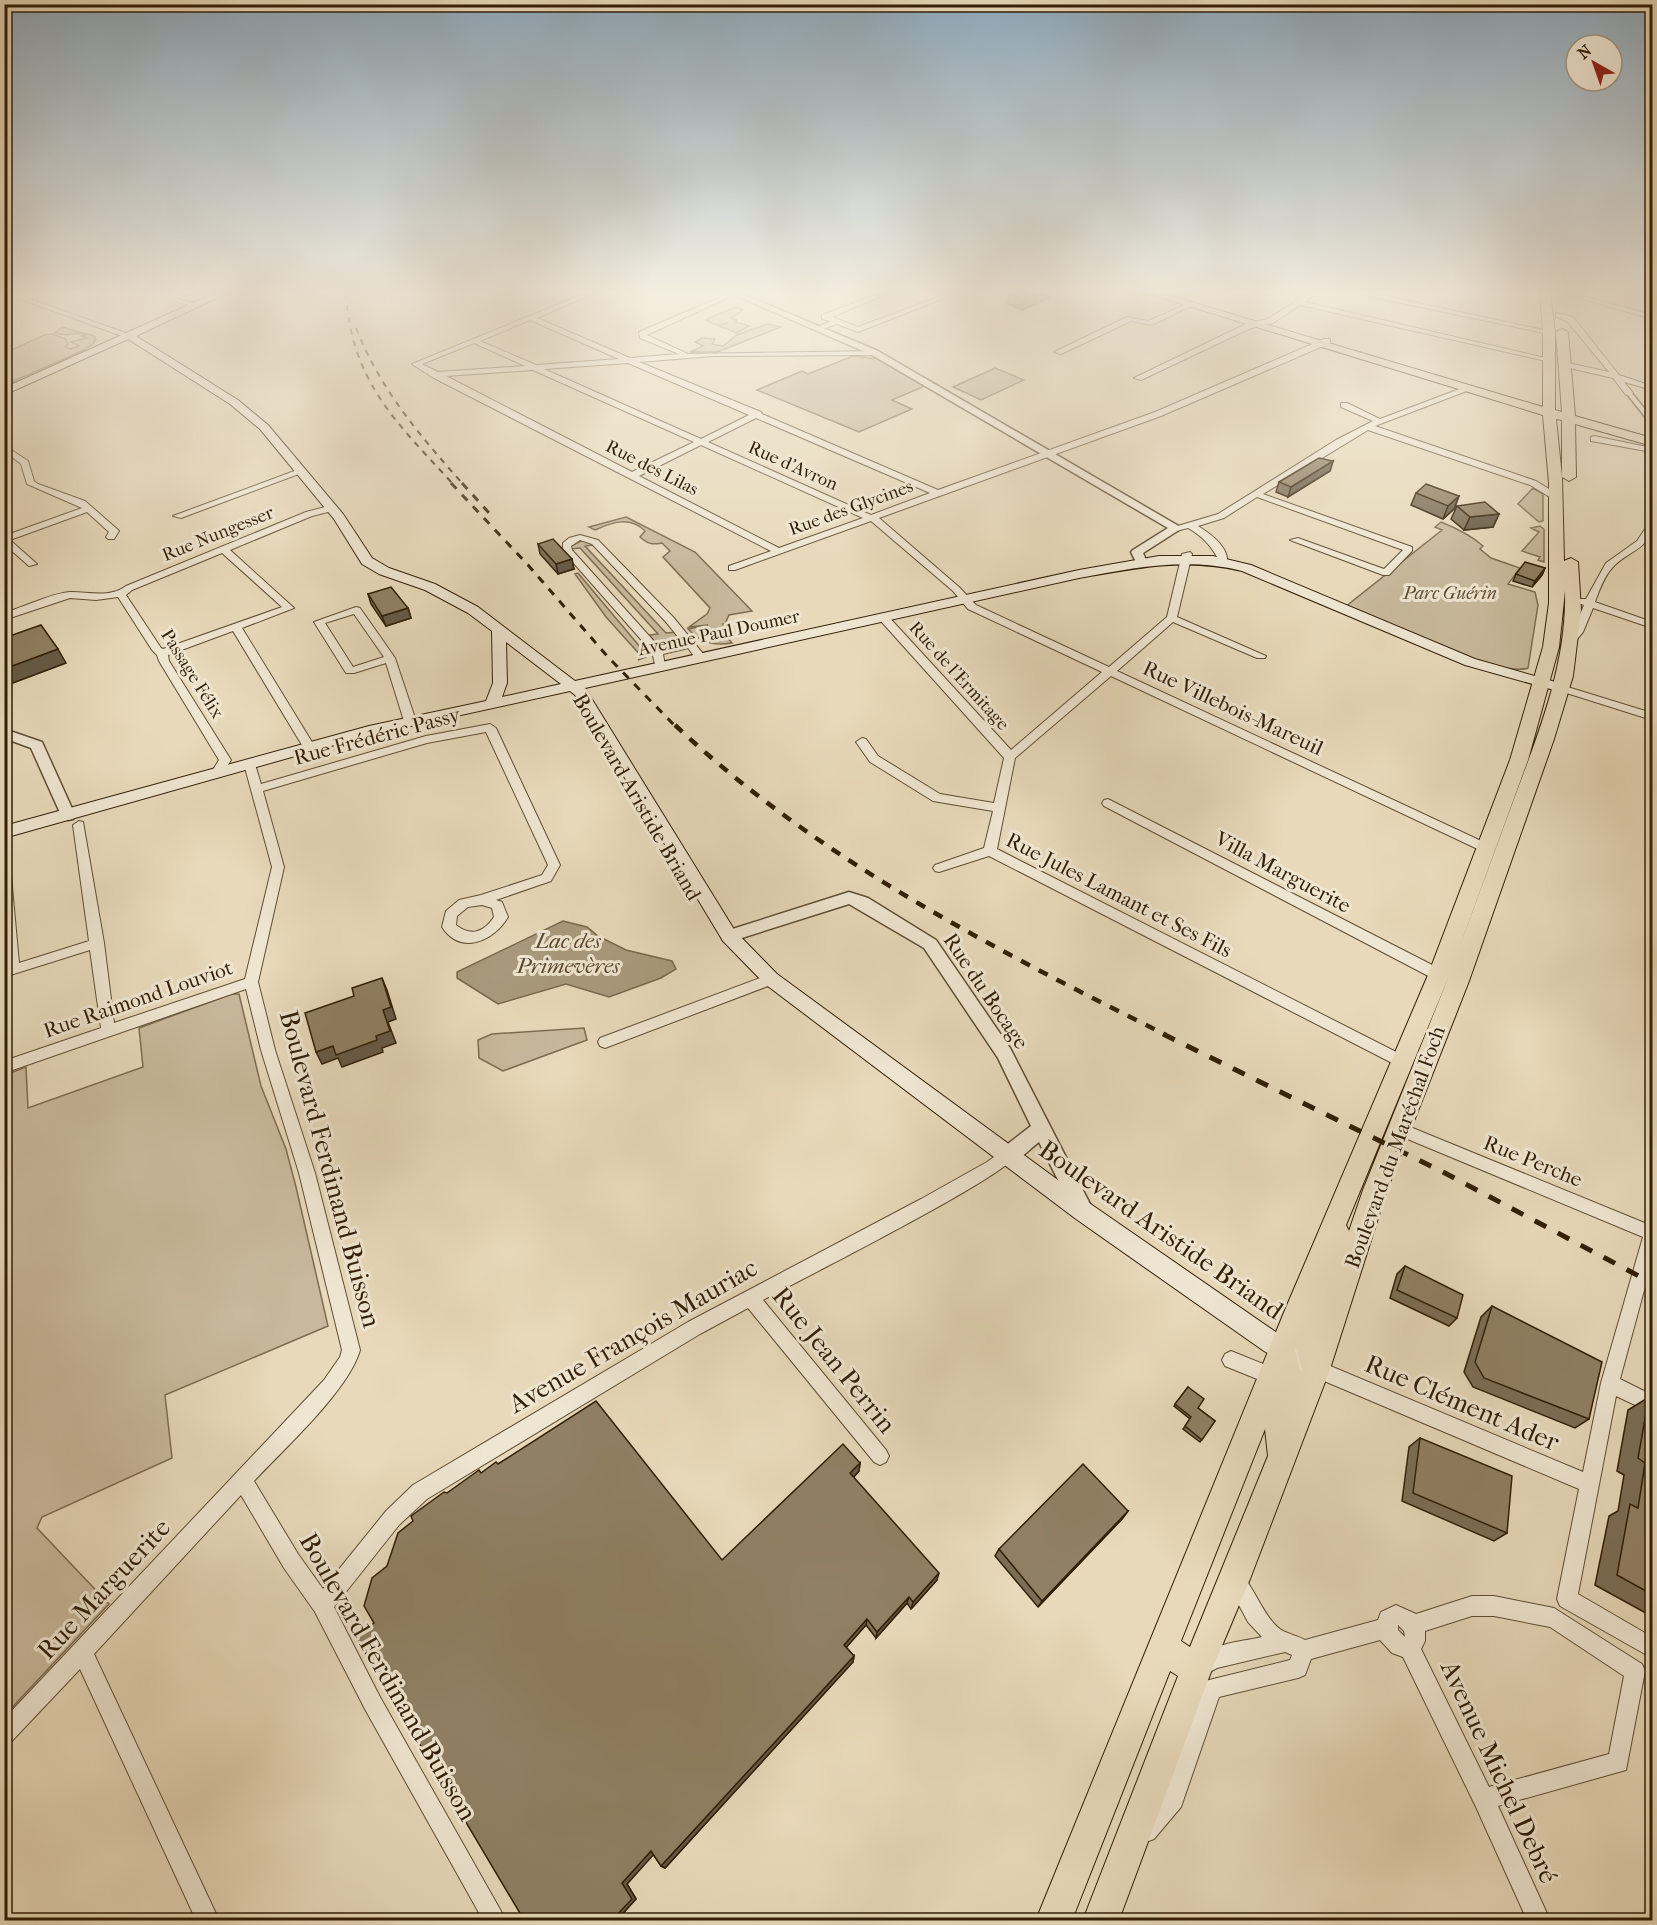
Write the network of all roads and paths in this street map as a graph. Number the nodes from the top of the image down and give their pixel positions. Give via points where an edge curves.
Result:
1 (25, 383) edge
2 (204, 383) edge
3 (448, 383) edge
4 (567, 383) edge
5 (684, 383) edge
6 (926, 383) edge
7 (1230, 383) edge
8 (1452, 383) edge
9 (1458, 383) edge
10 (1550, 383) edge
11 (1565, 383) edge
12 (1621, 383) edge
13 (1638, 383) edge
14 (1468, 388) junction
15 (1653, 388) edge
16 (4, 392) edge
17 (1629, 393) joint
18 (1491, 396) junction
19 (1344, 405) dead end
20 (1550, 411) junction
21 (758, 414) junction
22 (1568, 416) junction
23 (1380, 422) junction
24 (1653, 422) edge
25 (1368, 427) junction
26 (1621, 433) junction
27 (1653, 437) edge
28 (1552, 439) junction
29 (1594, 439) junction
30 (701, 442) junction
31 (1653, 442) edge
32 (1568, 448) junction
33 (1653, 450) edge
34 (6, 451) edge
35 (1049, 454) junction
36 (300, 472) junction
37 (631, 476) junction
38 (1533, 483) junction
39 (1556, 490) junction
40 (939, 494) junction
41 (1256, 494) junction
42 (88, 509) junction
43 (329, 509) junction
44 (178, 516) dead end
45 (870, 518) junction
46 (1653, 525) edge
47 (1182, 527) junction
48 (111, 537) dead end
49 (5, 539) edge
50 (1294, 540) dead end
51 (224, 549) junction
52 (778, 551) junction
53 (1187, 557) junction
54 (1158, 558) junction
55 (1139, 560) junction
56 (1224, 562) junction
57 (32, 564) dead end
58 (732, 568) dead end
59 (121, 594) junction
60 (1564, 596) junction
61 (965, 599) junction
62 (1589, 604) junction
63 (4, 617) edge
64 (883, 617) junction
65 (1172, 618) junction
66 (1653, 626) edge
67 (236, 627) junction
68 (499, 630) junction
69 (1569, 642) junction
70 (688, 645) junction
71 (657, 651) junction
72 (162, 653) junction
73 (1261, 656) dead end
74 (700, 657) junction
75 (390, 658) junction
76 (660, 666) junction
77 (1110, 672) junction
78 (500, 683) junction
79 (1547, 684) junction
80 (573, 686) junction
81 (522, 696) junction
82 (492, 703) junction
83 (1653, 717) edge
84 (410, 721) junction
85 (4, 733) edge
86 (862, 742) dead end
87 (309, 747) junction
88 (1010, 757) junction
89 (250, 764) junction
90 (217, 773) junction
91 (257, 789) junction
92 (1108, 803) dead end
93 (999, 808) junction
94 (74, 820) junction
95 (4, 832) edge
96 (1488, 849) junction
97 (990, 850) junction
98 (4, 865) edge
99 (939, 868) dead end
100 (482, 900) dead end
101 (6, 915) edge
102 (729, 936) junction
103 (98, 943) junction
104 (9, 972) edge
105 (1440, 975) junction
106 (765, 981) junction
107 (251, 982) junction
108 (108, 1031) junction
109 (604, 1042) dead end
110 (1403, 1062) junction
111 (4, 1067) edge
112 (1398, 1128) junction
113 (1042, 1129) junction
114 (1006, 1156) junction
115 (1084, 1212) junction
116 (1337, 1216) junction
117 (1653, 1233) edge
118 (750, 1297) junction
119 (1232, 1360) dead end
120 (1277, 1363) junction
121 (1316, 1369) junction
122 (1611, 1383) junction
123 (1653, 1404) edge
124 (880, 1456) dead end
125 (1280, 1458) junction
126 (243, 1481) junction
127 (1589, 1484) junction
128 (1234, 1579) junction
129 (322, 1605) junction
130 (1413, 1626) junction
131 (1386, 1628) junction
132 (1280, 1642) junction
133 (1409, 1647) junction
134 (1164, 1648) junction
135 (1653, 1648) edge
136 (82, 1651) junction
137 (1303, 1651) junction
138 (1204, 1679) junction
139 (4, 1735) edge
140 (1484, 1799) junction
141 (208, 1920) edge
142 (495, 1920) edge
143 (1054, 1920) edge
144 (1101, 1920) edge
145 (1539, 1920) edge

1 - 16 main road
2 - 36 main road via 264,427
3 - 37 street, Rue des Lilas
4 - 30 street, Rue d'Avron
5 - 21 street
6 - 35 street
7 - 35 street, Rue des Glycines
8 - 14 main road
9 - 20 main road
10 - 20 main road
11 - 22 main road
12 - 17 street
13 - 15 street
14 - 18 main road
14 - 23 street
17 - 24 street
18 - 20 main road
18 - 28 main road via 1528,416
19 - 23 street
20 - 22 main road
20 - 28 main road
21 - 30 street
21 - 40 street
22 - 26 main road
22 - 27 main road
22 - 32 main road
23 - 25 street
25 - 38 street
25 - 41 street
26 - 29 main road
26 - 31 main road
28 - 39 main road
29 - 32 main road
29 - 33 street
30 - 37 street
30 - 45 street, Rue d'Avron
32 - 60 main road
34 - 42 street via 25,463 34,486 77,501
35 - 40 street, Rue des Glycines
35 - 47 street
36 - 43 main road
36 - 44 street
37 - 52 street, Rue des Lilas
38 - 39 street
38 - 39 street
39 - 60 main road
40 - 45 street, Rue des Glycines
41 - 47 street via 1210,521
41 - 50 street via 1408,549 1386,573
42 - 48 street via 114,531
42 - 49 street
43 - 51 street, Rue Nungesser
43 - 68 main road via 330,519 361,566 377,576 442,594 473,610
45 - 52 street, Rue des Glycines
45 - 61 street, Rue d'Avron
46 - 62 street via 1640,543 1609,565
47 - 54 street via 1158,546
47 - 55 street via 1137,552
47 - 56 street via 1206,535 1222,551
49 - 57 street
51 - 59 street, Rue Nungesser
51 - 67 street via 289,608
52 - 58 street, Rue des Glycines
53 - 54 main road, Avenue Paul Doumer
53 - 56 main road, Avenue Paul Doumer
53 - 65 street
54 - 55 main road, Avenue Paul Doumer
55 - 61 main road, Avenue Paul Doumer
56 - 79 main road, Avenue Paul Doumer via 1470,662
59 - 63 street via 69,595
59 - 72 street, Passage Félix
60 - 62 street
60 - 69 main road
60 - 79 main road via 1551,647
61 - 64 main road, Avenue Paul Doumer
61 - 77 street, Rue Villebois-Mareuil via 972,607
62 - 66 street
62 - 69 street via 1578,632
64 - 74 main road, Avenue Paul Doumer
64 - 88 street, Rue de l'Ermitage
65 - 73 street
65 - 77 street
67 - 72 street
67 - 87 street
68 - 78 main road
68 - 80 main road
69 - 79 main road
70 - 71 street
70 - 71 street via 674,625 595,542 584,537 568,542 568,551
70 - 74 street
71 - 76 street
72 - 90 street, Passage Félix via 225,760
74 - 76 main road, Avenue Paul Doumer
75 - 75 street via 356,610 319,622 350,671
75 - 84 street
76 - 80 main road, Avenue Paul Doumer
77 - 88 street
77 - 96 street, Rue Villebois-Mareuil
78 - 81 main road
78 - 82 main road
79 - 83 street
79 - 96 main road, Boulevard du Maréchal Foch
79 - 112 main road, Boulevard du Maréchal Foch via 1545,739 1458,981
80 - 81 main road, Avenue Paul Doumer
80 - 102 main road, Boulevard Aristide Briand via 588,700
80 - 106 main road, Boulevard Aristide Briand via 579,704 718,936 740,966
81 - 82 main road, Avenue Paul Doumer
82 - 84 main road, Avenue Paul Doumer
84 - 87 main road, Avenue Paul Doumer
85 - 94 street via 37,745
86 - 93 street via 874,759 938,798
87 - 89 main road, Avenue Paul Doumer
88 - 93 street, Rue Jules Lamant et Ses Fils
89 - 90 main road, Avenue Paul Doumer
89 - 91 street, Boulevard Ferdinand Buisson
90 - 94 main road, Avenue Paul Doumer
91 - 100 street, Rue Frédéric Passy via 426,740 490,728 554,865 547,878
91 - 107 street, Boulevard Ferdinand Buisson via 278,867
92 - 105 street, Villa Marguerite
93 - 97 street, Rue Jules Lamant et Ses Fils
94 - 95 main road, Avenue Paul Doumer
94 - 103 street
96 - 105 main road, Boulevard du Maréchal Foch
97 - 99 street
97 - 110 street, Rue Jules Lamant et Ses Fils
98 - 101 street
101 - 104 street
102 - 106 main road, Boulevard Aristide Briand
102 - 113 street, Rue du Bocage via 830,902 849,898 862,902 930,944 1004,1053
103 - 104 street
103 - 108 street
105 - 110 main road, Boulevard du Maréchal Foch
106 - 109 street
106 - 114 main road, Boulevard Aristide Briand via 971,1140
107 - 108 street, Rue Raimond Louviot
107 - 126 street, Boulevard Ferdinand Buisson via 268,1050 308,1173 351,1350 341,1374
108 - 111 street, Rue Raimond Louviot
110 - 116 main road, Boulevard du Maréchal Foch
112 - 117 street, Rue Perche
112 - 121 main road, Boulevard du Maréchal Foch
113 - 114 street
113 - 115 street, Rue du Bocage
114 - 115 main road, Boulevard Aristide Briand
114 - 118 street, Avenue François Mauriac via 927,1204
115 - 120 main road, Boulevard Aristide Briand
116 - 120 main road, Boulevard du Maréchal Foch
116 - 121 main road via 1334,1267 1307,1342
117 - 122 street
118 - 124 street, Rue Jean Perrin
118 - 129 street, Avenue François Mauriac via 420,1492 394,1515 346,1581
119 - 120 street
120 - 121 main road, Boulevard Aristide Briand
120 - 125 main road via 1290,1383 1278,1418
120 - 134 main road, Boulevard du Maréchal Foch
121 - 125 main road, Boulevard du Maréchal Foch
121 - 127 street, Rue Clément Ader
122 - 123 street
122 - 127 street
125 - 128 main road, Boulevard du Maréchal Foch
126 - 129 street, Boulevard Ferdinand Buisson
126 - 136 street, Rue Marguerite
127 - 135 street via 1567,1599
128 - 132 street via 1255,1614
128 - 138 main road, Boulevard du Maréchal Foch
129 - 142 street, Boulevard Ferdinand Buisson
130 - 131 street via 1405,1617 1396,1615 1388,1619
130 - 133 street via 1416,1636
130 - 140 street via 1472,1606 1494,1606 1554,1618 1635,1671 1618,1762
131 - 133 street via 1395,1643
131 - 137 street
132 - 137 street via 1287,1641
132 - 138 street via 1213,1659
133 - 140 street, Avenue Michel Debré
134 - 138 main road
134 - 143 main road, Boulevard du Maréchal Foch
136 - 139 street, Rue Marguerite
136 - 141 street
137 - 138 street via 1298,1668
138 - 144 main road, Boulevard du Maréchal Foch via 1125,1856
140 - 145 street, Avenue Michel Debré

